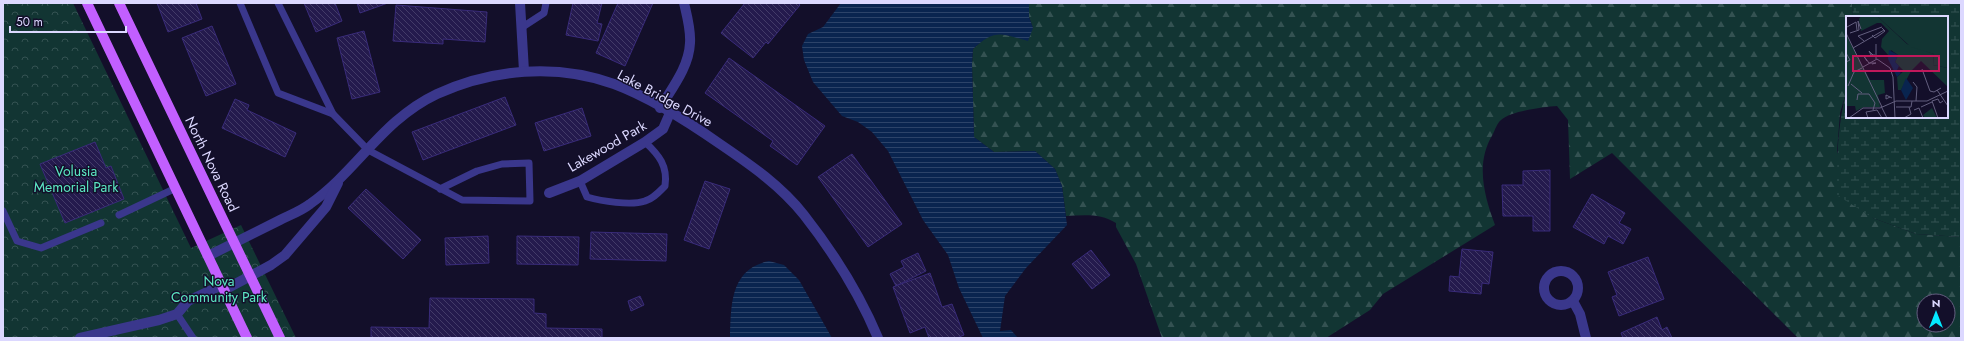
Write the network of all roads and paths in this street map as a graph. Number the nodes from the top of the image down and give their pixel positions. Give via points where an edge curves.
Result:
1 (87, 3) edge
2 (119, 3) edge
3 (240, 3) edge
4 (278, 3) edge
5 (520, 3) edge
6 (546, 3) edge
7 (684, 3) edge
8 (521, 28) junction
9 (524, 71) junction
10 (660, 108) junction
11 (333, 114) junction
12 (670, 114) junction
13 (645, 142) junction
14 (368, 150) junction
15 (339, 179) junction
16 (580, 181) junction
17 (176, 188) junction
18 (440, 189) junction
19 (549, 193) dead end
20 (3, 212) edge
21 (119, 215) dead end
22 (101, 223) dead end
23 (235, 242) junction
24 (208, 256) junction
25 (251, 276) junction
26 (223, 287) junction
27 (1573, 301) dead end
28 (177, 314) junction
29 (80, 338) edge
30 (193, 338) edge
31 (247, 338) edge
32 (280, 338) edge
33 (878, 338) edge
34 (1586, 338) edge

1 - 17 main road
2 - 23 main road, North Nova Road
3 - 11 lane via 278,93
4 - 11 lane
5 - 8 street
6 - 8 lane via 544,13
7 - 10 street via 690,42 688,58 678,80
8 - 9 street
9 - 10 street, Lake Bridge Drive via 555,71 613,84
9 - 14 street, Lake Bridge Drive via 488,76 436,95 407,111 383,132
10 - 12 street, Lake Bridge Drive
11 - 14 lane
12 - 13 street, Lakewood Park via 663,129
12 - 33 street, Lake Bridge Drive via 700,130 769,178 804,214 842,269
13 - 16 street, Lakewood Park
13 - 16 lane via 655,151 665,168 665,186 657,195 644,202 606,202 587,197
14 - 15 street, Lake Bridge Drive
14 - 18 lane
15 - 23 street, Lake Bridge Drive via 309,205
15 - 25 street via 326,208 286,255
16 - 19 street, Lakewood Park
17 - 21 lane
17 - 24 main road
18 - 18 lane via 462,200 530,200 529,163 502,164 477,171
20 - 22 lane via 17,241 41,248
23 - 24 street, Lake Bridge Drive
23 - 25 main road, North Nova Road
24 - 26 main road
25 - 26 street
25 - 32 main road, North Nova Road
26 - 28 street via 188,301
26 - 31 main road
27 - 34 street via 1580,314
28 - 29 street
28 - 30 lane

